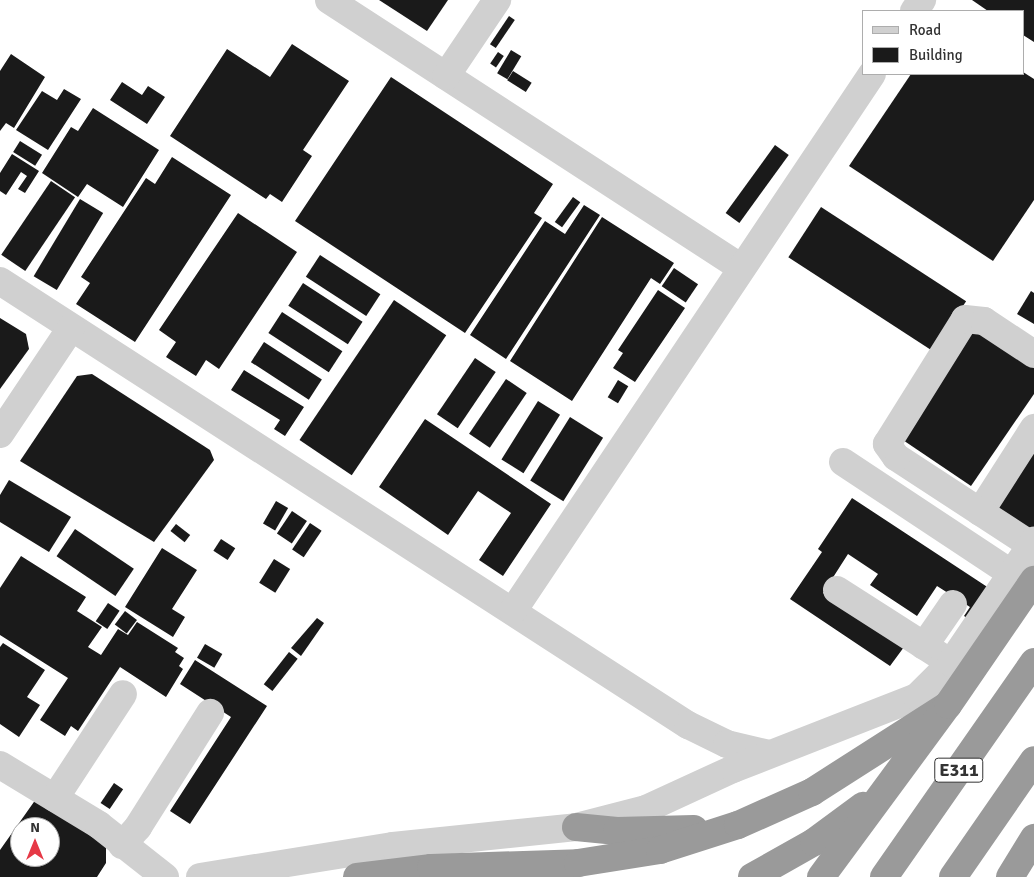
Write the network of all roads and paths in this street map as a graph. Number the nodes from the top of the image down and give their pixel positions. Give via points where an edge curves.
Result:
1 (329, 0) edge
2 (497, 0) edge
3 (871, 75) edge
4 (446, 76) junction
5 (742, 268) junction
6 (0, 281) edge
7 (71, 328) junction
8 (1034, 354) edge
9 (1034, 428) edge
10 (0, 434) edge
11 (843, 462) dead end
12 (980, 512) junction
13 (1033, 543) edge
14 (1023, 577) edge
15 (837, 590) dead end
16 (953, 604) dead end
17 (513, 611) junction
18 (924, 646) junction
19 (1034, 662) edge
20 (950, 663) junction
21 (123, 694) dead end
22 (948, 705) junction
23 (210, 713) dead end
24 (688, 725) junction
25 (769, 754) junction
26 (1034, 760) edge
27 (0, 765) edge
28 (707, 781) junction
29 (892, 781) junction
30 (55, 798) junction
31 (738, 825) junction
32 (576, 827) junction
33 (1032, 841) edge
34 (126, 858) edge
35 (165, 877) edge
36 (200, 877) edge
37 (357, 877) edge
38 (752, 877) edge
39 (821, 877) edge
40 (884, 877) edge
41 (953, 877) edge
42 (1010, 877) edge
43 (1022, 877) edge

1 - 4 street
2 - 4 street
3 - 5 street
4 - 5 street
5 - 17 street
6 - 7 street
7 - 10 street
7 - 17 street
8 - 12 street via 984,321 965,319 889,437 892,454
9 - 12 street
11 - 14 street
12 - 13 street
13 - 14 street
14 - 20 street
14 - 22 highway
15 - 18 street
16 - 18 street
17 - 24 street
18 - 20 street
19 - 40 highway, E311
20 - 25 street via 917,697
21 - 30 street
22 - 29 highway
22 - 31 highway via 848,772 783,807
23 - 34 street via 138,828
24 - 25 street via 727,744
24 - 28 street via 704,750
25 - 28 street
26 - 41 highway, E311
27 - 30 street
28 - 32 street via 618,819
29 - 38 highway via 814,842
29 - 39 highway
30 - 34 street
31 - 32 highway via 657,831
31 - 37 highway via 620,858 431,868
32 - 36 street via 393,846
33 - 42 highway
33 - 43 highway
34 - 35 street

